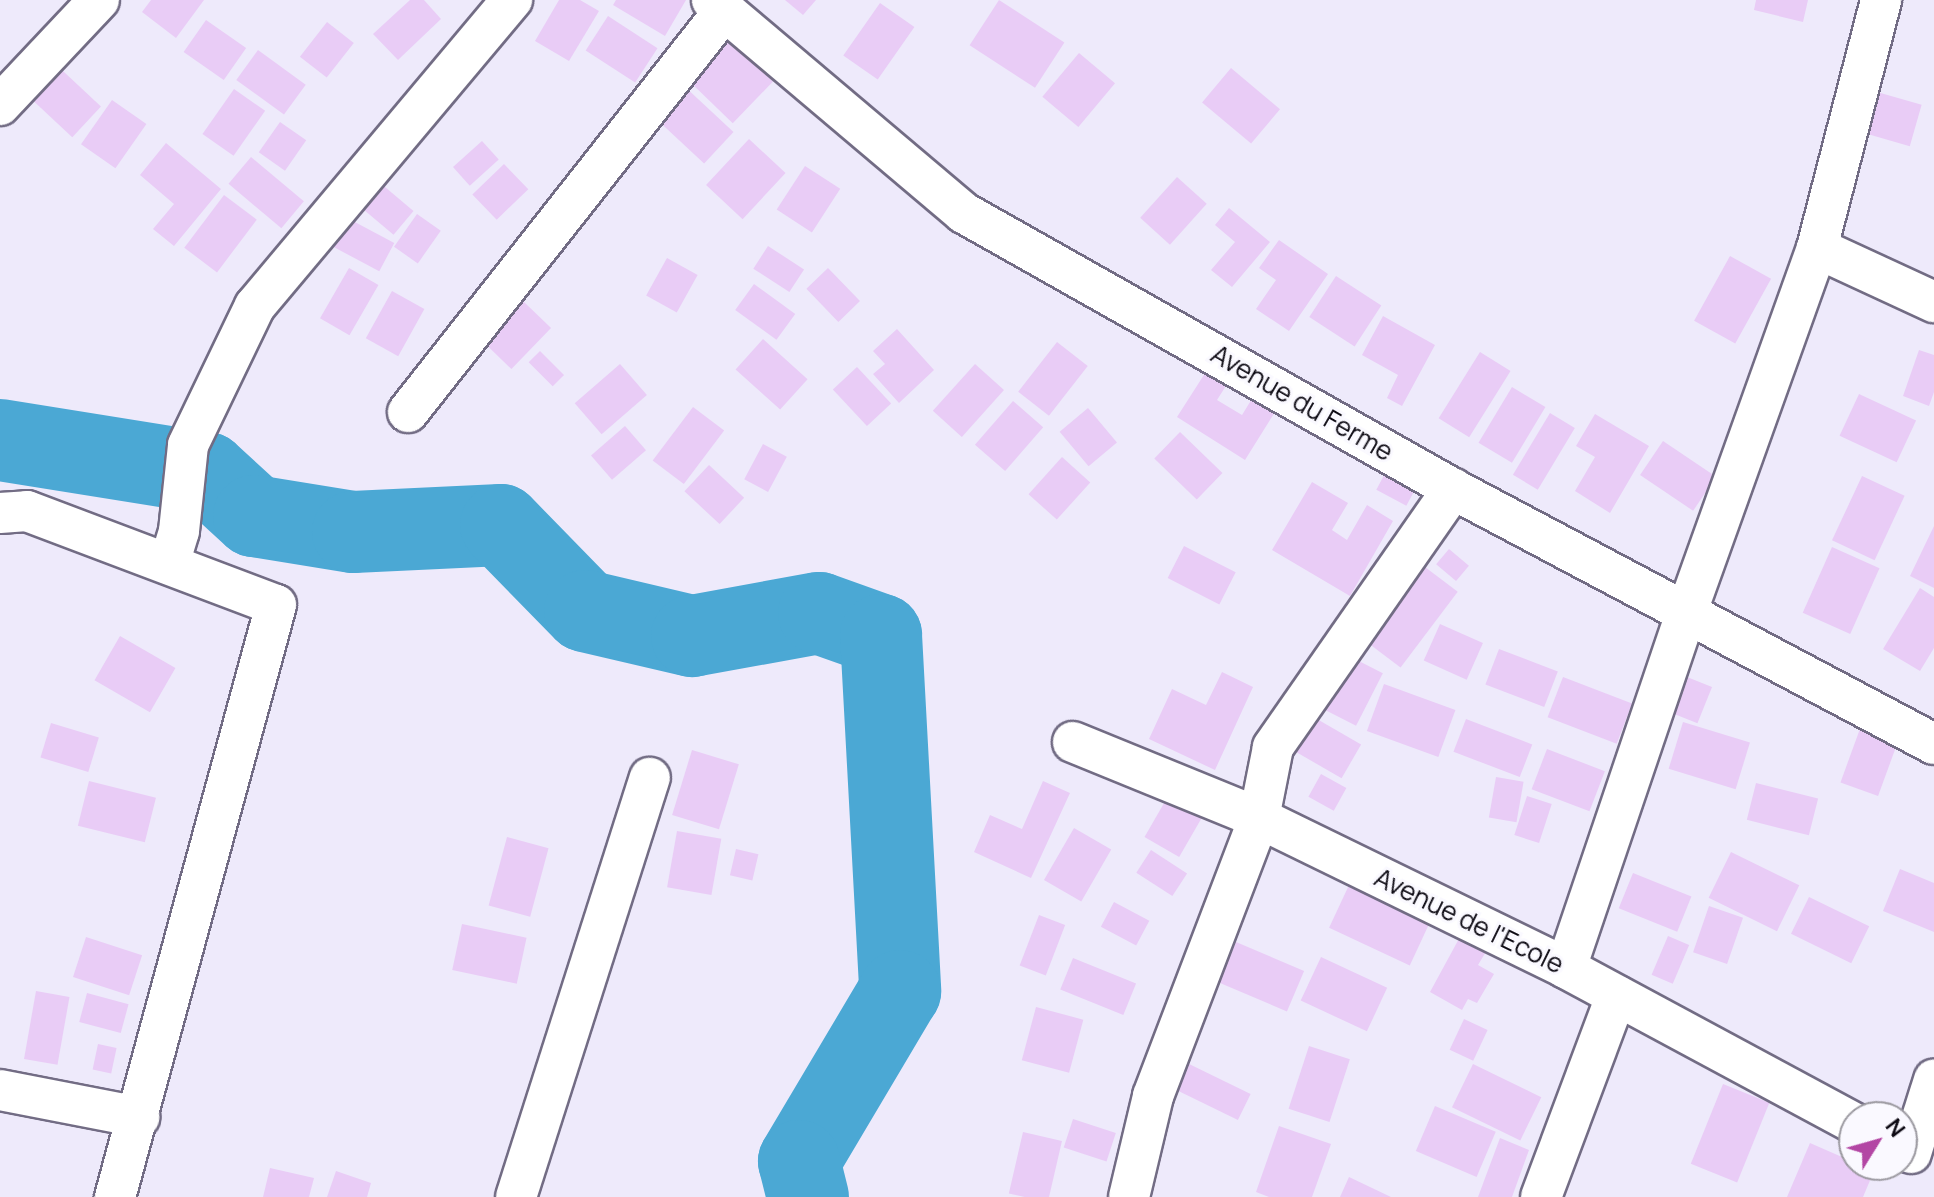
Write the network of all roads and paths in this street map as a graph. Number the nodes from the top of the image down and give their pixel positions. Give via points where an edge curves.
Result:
1 (99, 0) edge
2 (512, 0) edge
3 (1881, 0) edge
4 (718, 5) edge
5 (0, 105) edge
6 (1817, 248) junction
7 (1934, 302) edge
8 (408, 412) dead end
9 (1453, 489) junction
10 (0, 513) edge
11 (174, 548) junction
12 (1686, 614) junction
13 (1073, 742) dead end
14 (1934, 744) edge
15 (650, 778) dead end
16 (1259, 818) junction
17 (1566, 968) junction
18 (1616, 996) junction
19 (1934, 1080) edge
20 (0, 1090) edge
21 (1838, 1114) edge
22 (139, 1117) junction
23 (1918, 1148) edge
24 (115, 1197) edge
25 (516, 1197) edge
26 (1129, 1197) edge
27 (1541, 1197) edge

1 - 5 street
2 - 11 street via 255,306 188,445
3 - 6 street
4 - 8 street
4 - 9 street, Avenue du Ferme via 964,213
6 - 7 street
6 - 12 street
9 - 12 street, Avenue du Ferme
9 - 16 street via 1273,747
10 - 11 street via 27,511
11 - 22 street via 276,605
12 - 14 street, Avenue du Ferme
12 - 17 street
13 - 16 street, Avenue de l'Ecole
15 - 25 street
16 - 17 street, Avenue de l'Ecole
16 - 26 street via 1153,1096
17 - 18 street, Avenue de l'Ecole
18 - 21 street, Avenue de l'Ecole
18 - 27 street
19 - 23 street
20 - 22 street
22 - 24 street

